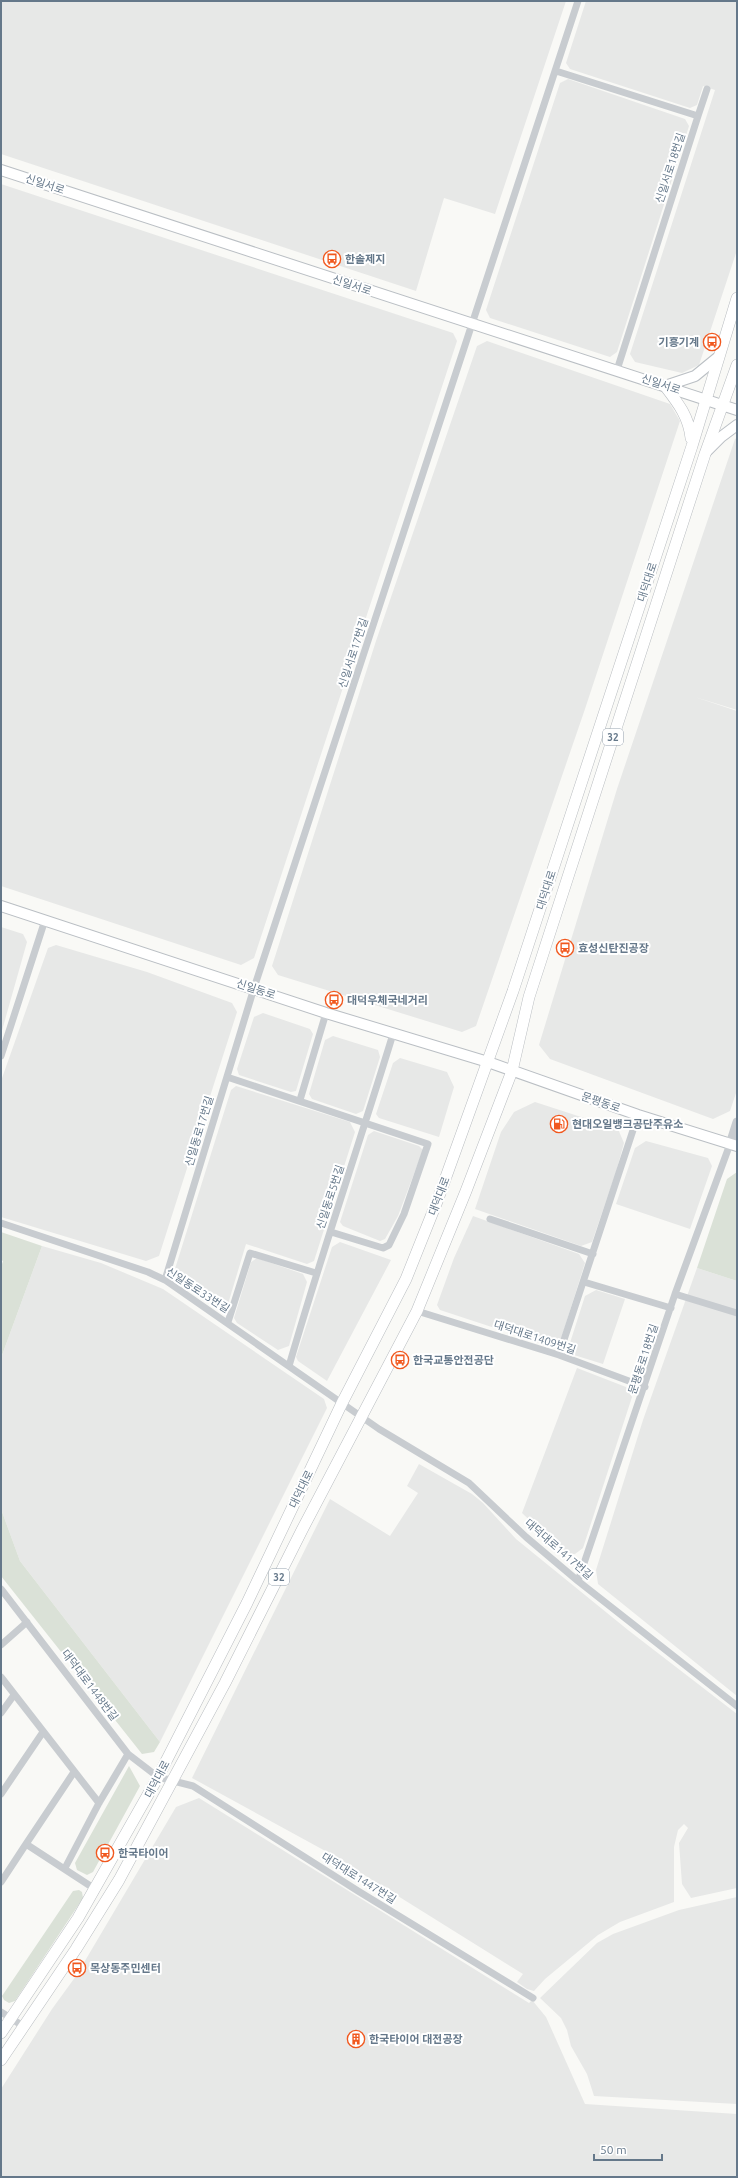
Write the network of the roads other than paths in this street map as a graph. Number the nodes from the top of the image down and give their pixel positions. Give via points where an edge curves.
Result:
1 (578, 1) edge
2 (556, 71) junction
3 (707, 89) dead end
4 (698, 116) junction
5 (1, 170) edge
6 (737, 298) edge
7 (472, 324) junction
8 (717, 358) junction
9 (737, 366) edge
10 (617, 370) junction
11 (665, 386) junction
12 (705, 399) junction
13 (722, 405) junction
14 (737, 410) edge
15 (737, 425) edge
16 (692, 446) junction
17 (705, 454) junction
18 (1, 906) edge
19 (45, 920) junction
20 (254, 988) junction
21 (326, 1012) junction
22 (393, 1034) junction
23 (1, 1056) edge
24 (488, 1062) junction
25 (512, 1071) junction
26 (227, 1077) junction
27 (300, 1100) junction
28 (638, 1115) junction
29 (737, 1122) edge
30 (365, 1123) junction
31 (733, 1145) edge
32 (490, 1219) dead end
33 (1, 1223) edge
34 (331, 1232) junction
35 (593, 1254) junction
36 (316, 1273) junction
37 (165, 1280) junction
38 (584, 1282) junction
39 (675, 1294) junction
40 (671, 1308) junction
41 (417, 1311) junction
42 (737, 1313) edge
43 (228, 1322) junction
44 (559, 1355) junction
45 (289, 1366) junction
46 (645, 1387) junction
47 (342, 1403) junction
48 (362, 1416) junction
49 (578, 1581) junction
50 (1, 1589) edge
51 (27, 1622) junction
52 (1, 1645) edge
53 (1, 1677) edge
54 (14, 1695) junction
55 (737, 1706) edge
56 (1, 1713) edge
57 (43, 1732) junction
58 (128, 1754) junction
59 (74, 1772) junction
60 (158, 1777) junction
61 (173, 1782) junction
62 (1, 1794) edge
63 (100, 1803) junction
64 (26, 1844) junction
65 (65, 1868) junction
66 (1, 1882) edge
67 (95, 1889) junction
68 (533, 1998) dead end
69 (6, 2015) edge
70 (23, 2026) junction
71 (1, 2033) edge
72 (1, 2060) edge

1 - 2 street
2 - 4 street
2 - 7 street
3 - 4 street, 신일서로18번길
4 - 10 street, 신일서로18번길
5 - 7 main road, 신일서로
6 - 8 main road, 대덕대로 / 32
7 - 10 main road, 신일서로
7 - 20 street, 신일서로17번길
8 - 11 main road via 696,376
8 - 12 main road, 대덕대로 / 32
9 - 13 main road, 대덕대로 / 32
10 - 11 main road, 신일서로
11 - 12 main road, 신일서로
11 - 16 main road via 684,412 690,426
12 - 13 main road, 신일서로
12 - 16 main road, 대덕대로 / 32
13 - 14 main road, 신일서로
13 - 17 main road, 대덕대로 / 32
15 - 17 main road
16 - 24 main road, 대덕대로 / 32
17 - 25 main road, 대덕대로 / 32 via 529,997
18 - 19 main road, 신일동로
19 - 20 main road, 신일동로
19 - 23 street
20 - 21 main road, 신일동로
20 - 26 street, 신일동로17번길
21 - 22 main road, 신일동로
21 - 27 street
22 - 24 main road, 신일동로
22 - 30 street, 신일동로5번길
24 - 25 main road, 신일동로
24 - 47 main road, 대덕대로 / 32 via 406,1279
25 - 28 main road, 문평동로
25 - 41 main road, 대덕대로 / 32
26 - 27 street
26 - 37 street, 신일동로17번길
27 - 30 street
28 - 31 main road, 문평동로
28 - 35 street
29 - 31 street
30 - 34 street, 신일동로5번길
30 - 34 street via 428,1144 404,1214 389,1245 383,1248
31 - 39 street, 문평동로18번길
32 - 35 street
33 - 37 street, 신일동로33번길
34 - 36 street, 신일동로5번길
35 - 38 street
36 - 43 street via 250,1253
36 - 45 street, 신일동로5번길
37 - 43 street, 신일동로33번길
38 - 40 street
38 - 44 street
39 - 40 street, 문평동로18번길
39 - 42 street
40 - 46 street, 문평동로18번길
41 - 44 street, 대덕대로1409번길
41 - 48 main road, 대덕대로 / 32
43 - 45 street, 신일동로33번길
44 - 46 street, 대덕대로1409번길
45 - 47 street, 신일동로33번길
46 - 49 street, 문평동로18번길
47 - 48 street, 신일동로33번길
47 - 60 main road, 대덕대로 / 32 via 247,1603
48 - 49 street, 대덕대로1417번길 via 469,1484
48 - 61 main road, 대덕대로 / 32
49 - 55 street, 대덕대로1417번길
50 - 51 street, 대덕대로1448번길
51 - 52 street
51 - 58 street, 대덕대로1448번길
53 - 54 street
54 - 56 street
54 - 57 street
57 - 59 street
57 - 62 street
58 - 60 street, 대덕대로1448번길
58 - 63 street
59 - 63 street
59 - 64 street
60 - 61 street, 대덕대로1448번길
60 - 67 main road, 대덕대로 / 32
61 - 68 street, 대덕대로1447번길 via 193,1786
61 - 70 main road, 대덕대로 / 32 via 119,1880
63 - 65 street
64 - 65 street
64 - 66 street
65 - 67 street
67 - 69 main road, 대덕대로 / 32 via 78,1918
69 - 70 street
69 - 71 main road, 대덕대로 / 32
70 - 72 main road, 대덕대로 / 32

